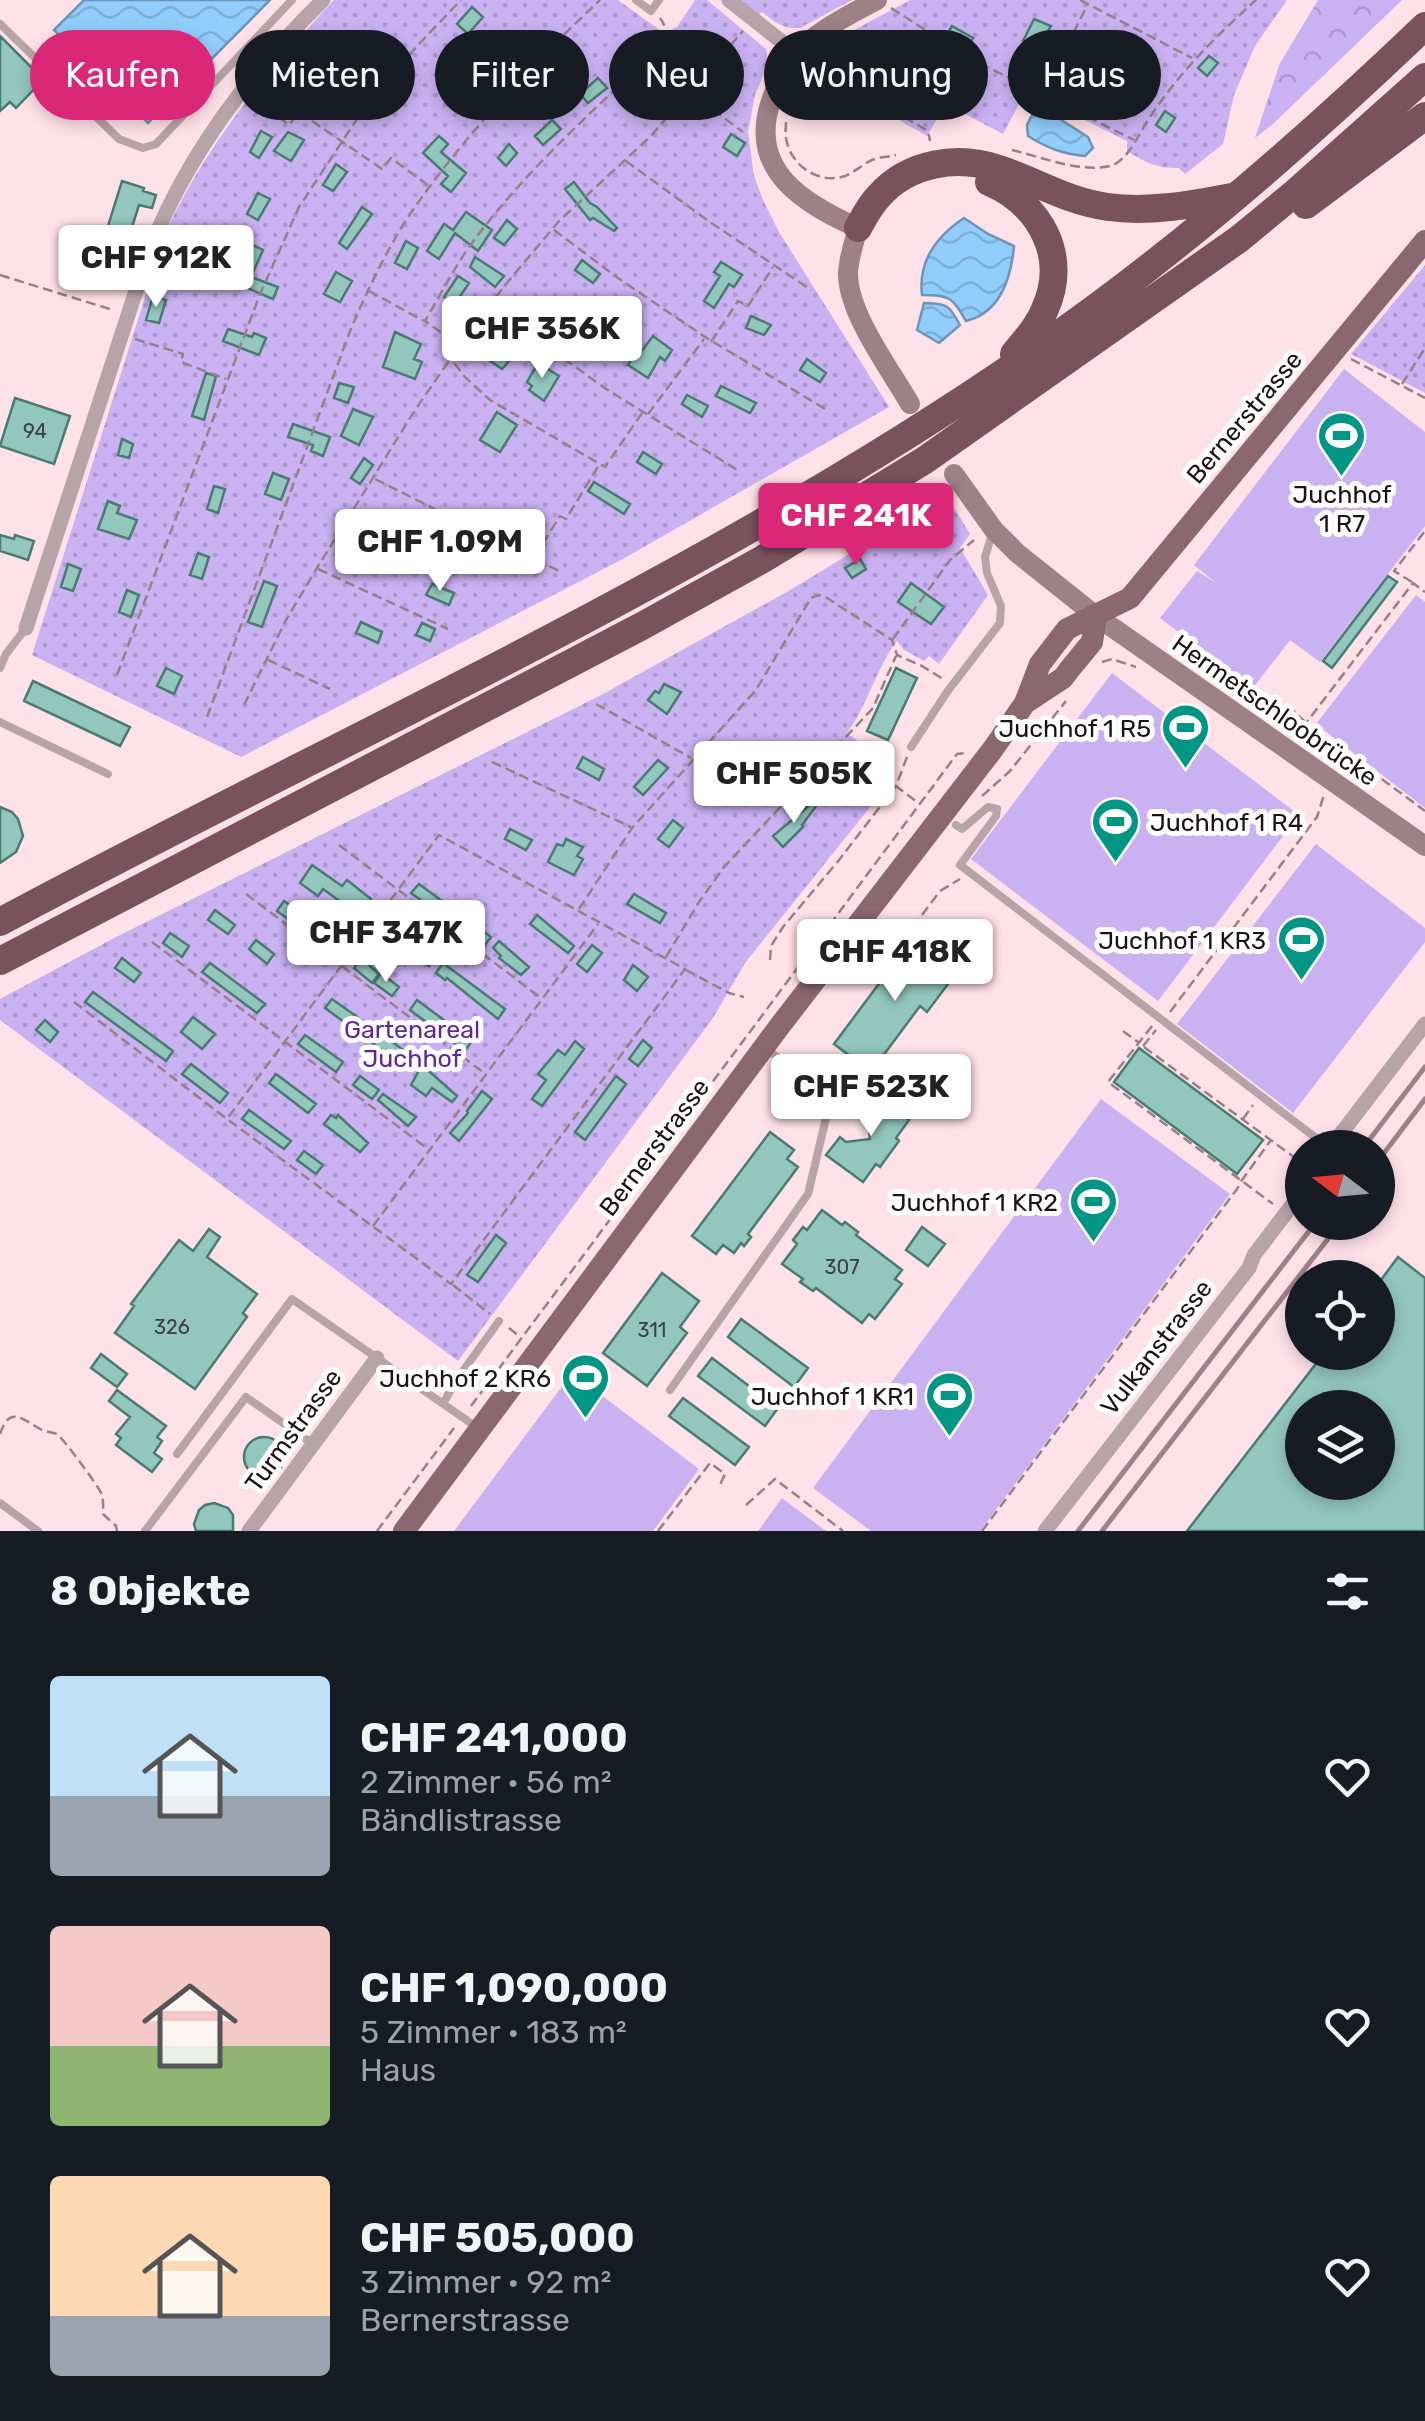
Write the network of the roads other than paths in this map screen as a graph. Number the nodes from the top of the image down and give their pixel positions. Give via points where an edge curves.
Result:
1 (292, 0) edge
2 (323, 0) edge
3 (636, 0) edge
4 (659, 0) edge
5 (728, 0) edge
6 (885, 6) edge
7 (0, 24) edge
8 (1425, 26) edge
9 (768, 30) edge
10 (825, 30) edge
11 (1425, 77) edge
12 (1425, 116) edge
13 (767, 120) edge
14 (1239, 196) junction
15 (858, 228) junction
16 (1425, 241) edge
17 (1238, 248) junction
18 (998, 376) junction
19 (910, 404) dead end
20 (954, 474) dead end
21 (984, 535) junction
22 (1096, 616) junction
23 (26, 628) joint
24 (0, 668) edge
25 (0, 722) edge
26 (912, 747) road end
27 (108, 774) dead end
28 (956, 825) dead end
29 (1425, 846) edge
30 (0, 922) edge
31 (0, 962) edge
32 (1425, 1024) edge
33 (764, 1047) junction
34 (1306, 1130) edge
35 (1344, 1130) edge
36 (1285, 1215) edge
37 (499, 1322) road end
38 (377, 1358) junction
39 (670, 1390) dead end
40 (443, 1404) junction
41 (470, 1423) junction
42 (313, 1444) junction
43 (177, 1454) dead end
44 (0, 1503) edge
45 (38, 1531) edge
46 (146, 1531) edge
47 (249, 1531) edge
48 (404, 1531) edge
49 (1045, 1531) edge

1 - 7 lane via 156,144 144,148 119,139
2 - 23 street via 205,139 162,216
3 - 4 lane via 651,11
5 - 9 street
6 - 10 street
8 - 14 highway
11 - 17 highway
12 - 17 highway
13 - 15 street via 773,168 794,192
14 - 15 highway via 1130,210 1060,196 1003,170 941,163 887,188
14 - 18 highway
15 - 18 highway via 914,188 950,177 986,180 1024,203 1048,241 1052,286 1039,322
15 - 19 street via 848,277 852,301
16 - 22 main road, Bernerstrasse via 1130,598
17 - 31 highway via 998,422 969,431 763,559
18 - 30 highway via 642,589
20 - 21 street, Hermetschloobrücke
21 - 22 street, Hermetschloobrücke
21 - 26 lane via 1000,624
22 - 29 street, Hermetschloobrücke, bridge via 1264,720
22 - 33 main road, Bernerstrasse via 1092,642 1062,678 1025,704
23 - 24 lane
25 - 27 lane
28 - 34 lane via 962,829 988,806 996,809 960,865
32 - 35 street
33 - 39 lane via 831,1097 808,1194
33 - 41 main road, Bernerstrasse
36 - 49 street, Vulkanstrasse
37 - 40 lane
38 - 40 lane
38 - 42 street, Turmstrasse
38 - 43 lane via 292,1299
40 - 41 lane
41 - 48 main road, Bernerstrasse
42 - 46 lane via 246,1397
42 - 47 street, Turmstrasse
44 - 45 lane

